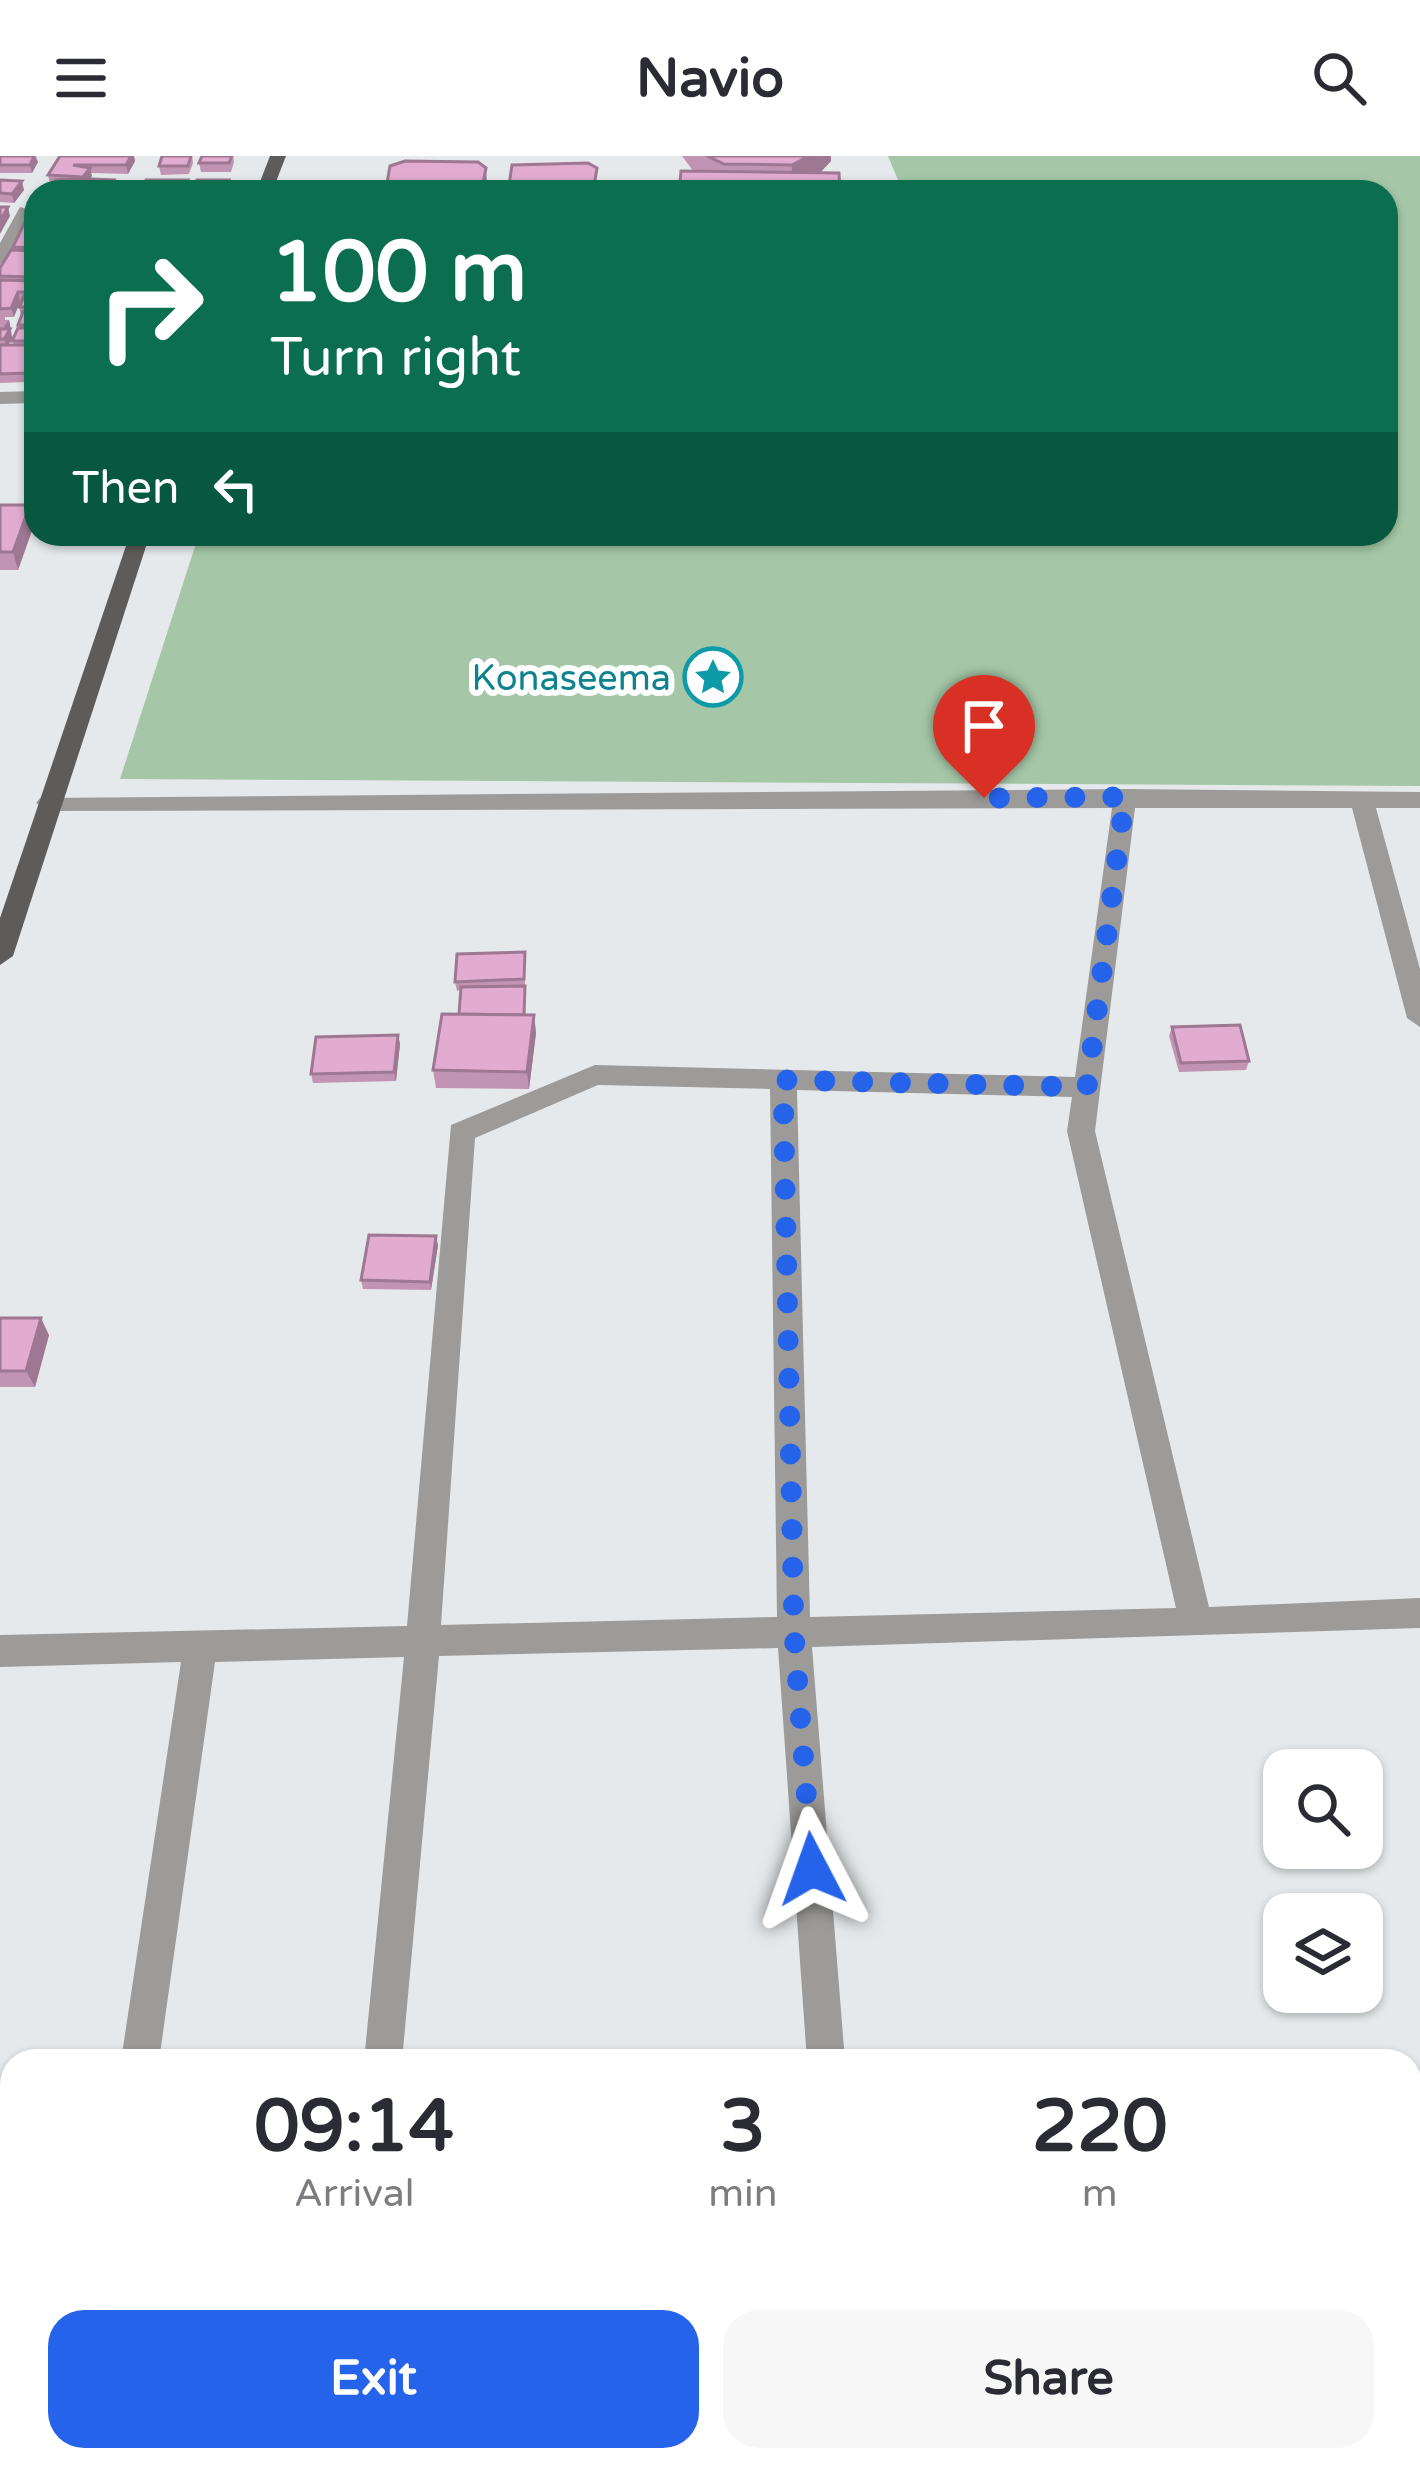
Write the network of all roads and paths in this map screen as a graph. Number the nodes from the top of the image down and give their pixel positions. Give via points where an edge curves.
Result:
1 (24, 222) edge
2 (0, 259) edge
3 (136, 546) edge
4 (1125, 797) junction
5 (1362, 799) junction
6 (1420, 800) edge
7 (48, 803) junction
8 (0, 956) edge
9 (1420, 1018) edge
10 (783, 1080) junction
11 (1087, 1087) junction
12 (1420, 1613) edge
13 (1196, 1623) junction
14 (794, 1633) junction
15 (423, 1641) junction
16 (200, 1647) junction
17 (0, 1651) edge
18 (142, 2049) edge
19 (384, 2049) edge
20 (825, 2049) edge

1 - 2 street
3 - 7 main road
4 - 5 street
4 - 7 street
4 - 11 street
5 - 6 street
5 - 9 street
7 - 8 main road
10 - 11 street
10 - 14 street
10 - 15 street via 595,1075 461,1132
11 - 13 street via 1082,1132
12 - 13 street
13 - 14 street
14 - 15 street
14 - 20 street
15 - 16 street
15 - 19 street
16 - 17 street
16 - 18 street

